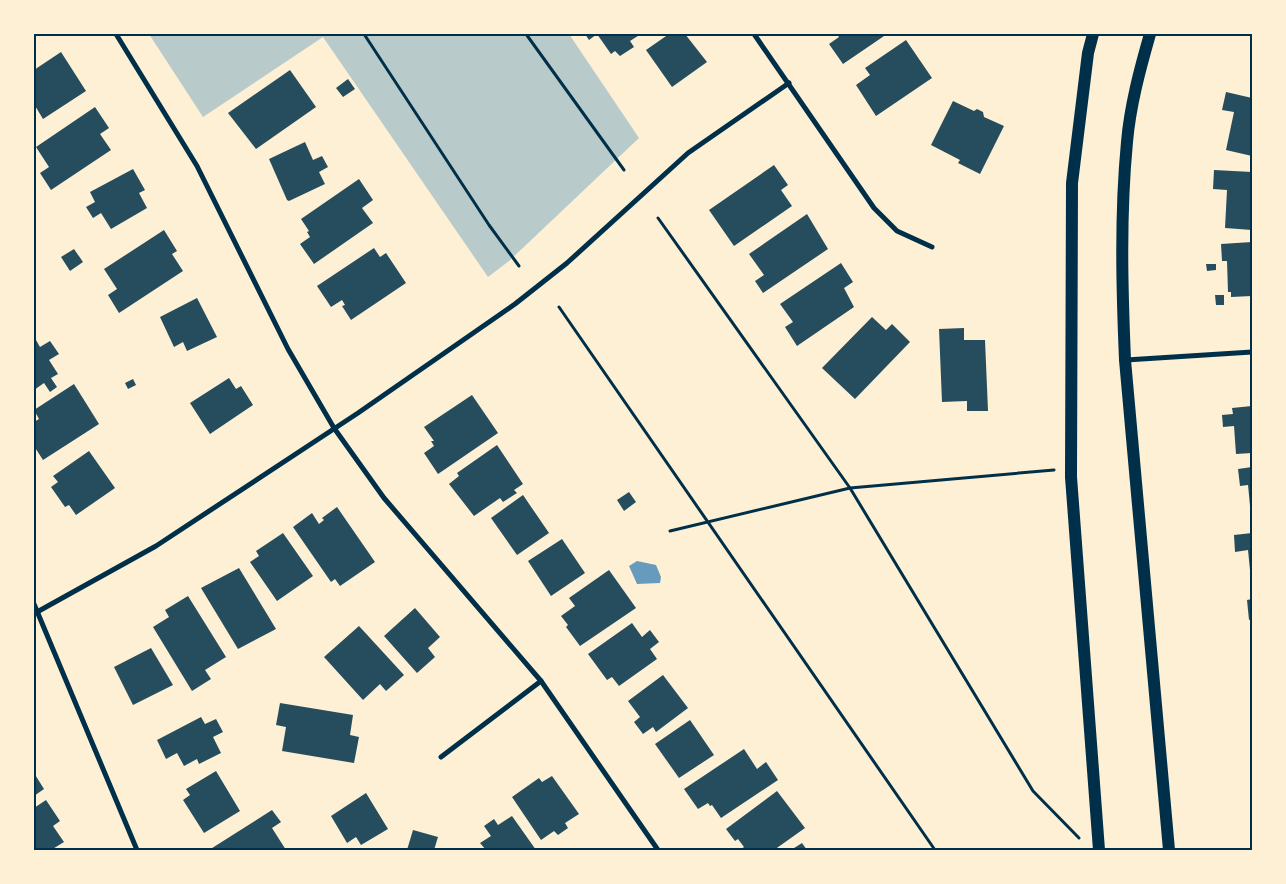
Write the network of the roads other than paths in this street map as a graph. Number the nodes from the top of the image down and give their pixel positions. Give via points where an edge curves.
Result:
1 (116, 34) edge
2 (754, 34) edge
3 (1093, 34) edge
4 (1150, 34) edge
5 (789, 83) junction
6 (932, 248) dead end
7 (1252, 352) edge
8 (1125, 360) junction
9 (334, 428) junction
10 (34, 604) edge
11 (37, 612) junction
12 (541, 681) junction
13 (441, 757) dead end
14 (137, 850) edge
15 (658, 850) edge
16 (1100, 850) edge
17 (1169, 850) edge

1 - 9 street via 198,166 288,349
2 - 5 street
3 - 16 main road via 1072,182 1071,477
4 - 8 main road via 1127,140 1122,209
5 - 6 street via 874,208 898,230
5 - 9 street via 688,153 567,263 515,304
7 - 8 street
8 - 17 main road
9 - 11 street via 156,546
9 - 12 street via 384,498
10 - 11 street
11 - 14 street
12 - 13 street
12 - 15 street

